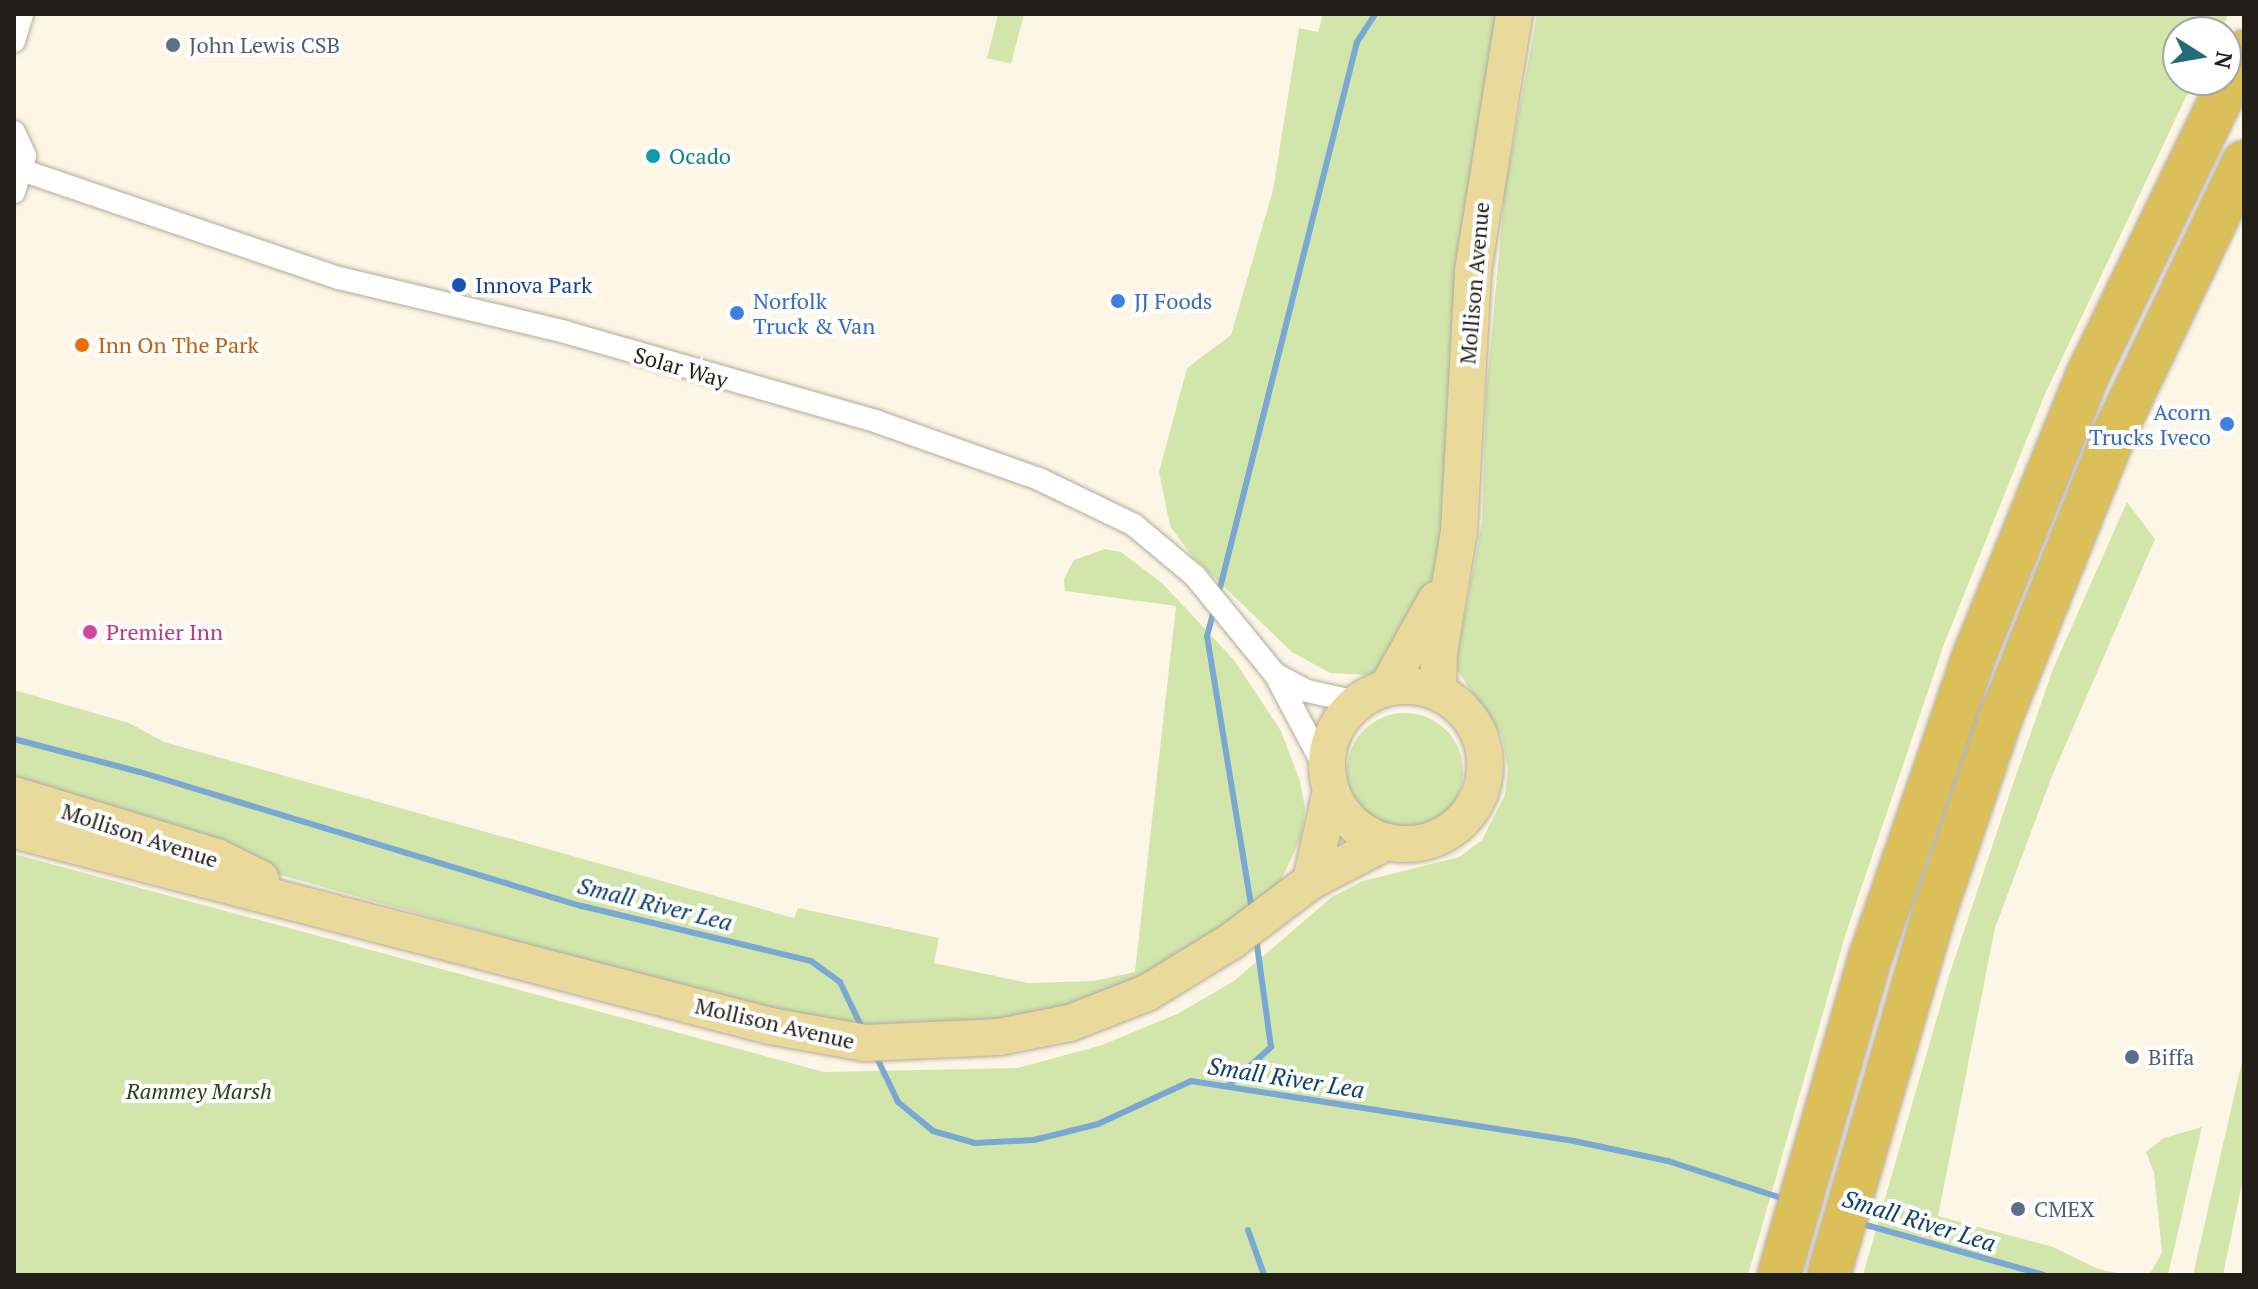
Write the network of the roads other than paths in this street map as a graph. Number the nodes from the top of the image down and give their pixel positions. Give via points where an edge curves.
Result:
1 (22, 14) edge
2 (1514, 14) edge
3 (14, 41) edge
4 (2244, 52) edge
5 (14, 132) edge
6 (2244, 162) edge
7 (24, 171) junction
8 (14, 192) edge
9 (1456, 555) junction
10 (1275, 674) junction
11 (1438, 692) junction
12 (1372, 695) junction
13 (1329, 782) junction
14 (14, 795) edge
15 (14, 830) edge
16 (1386, 842) junction
17 (1311, 881) junction
18 (306, 901) junction
19 (1831, 1267) edge
20 (1779, 1275) edge

1 - 3 street
2 - 9 main road, Mollison Avenue via 1473,271
4 - 20 highway via 2088,374 2009,564 1932,772
5 - 7 street via 22,145
6 - 19 highway via 2115,432 2005,706 1934,914
7 - 8 street
7 - 10 street, Solar Way via 339,278 565,332 950,446 1039,479 1134,525 1209,592
9 - 11 main road, Mollison Avenue via 1439,652
9 - 12 main road, Mollison Avenue via 1421,635
10 - 12 street, Solar Way via 1307,691
10 - 13 street, Solar Way
11 - 12 main road via 1418,686
11 - 16 main road, Mollison Avenue via 1474,723 1485,754 1481,791 1464,819 1439,837 1414,844
12 - 13 main road, Mollison Avenue via 1334,731
13 - 16 main road via 1355,826
13 - 17 main road, Mollison Avenue
14 - 18 main road, Mollison Avenue via 217,857
15 - 18 main road, Mollison Avenue via 212,883
16 - 17 main road, Mollison Avenue
17 - 18 main road, Mollison Avenue via 1233,940 1147,993 1070,1023 957,1042 867,1042 770,1026

